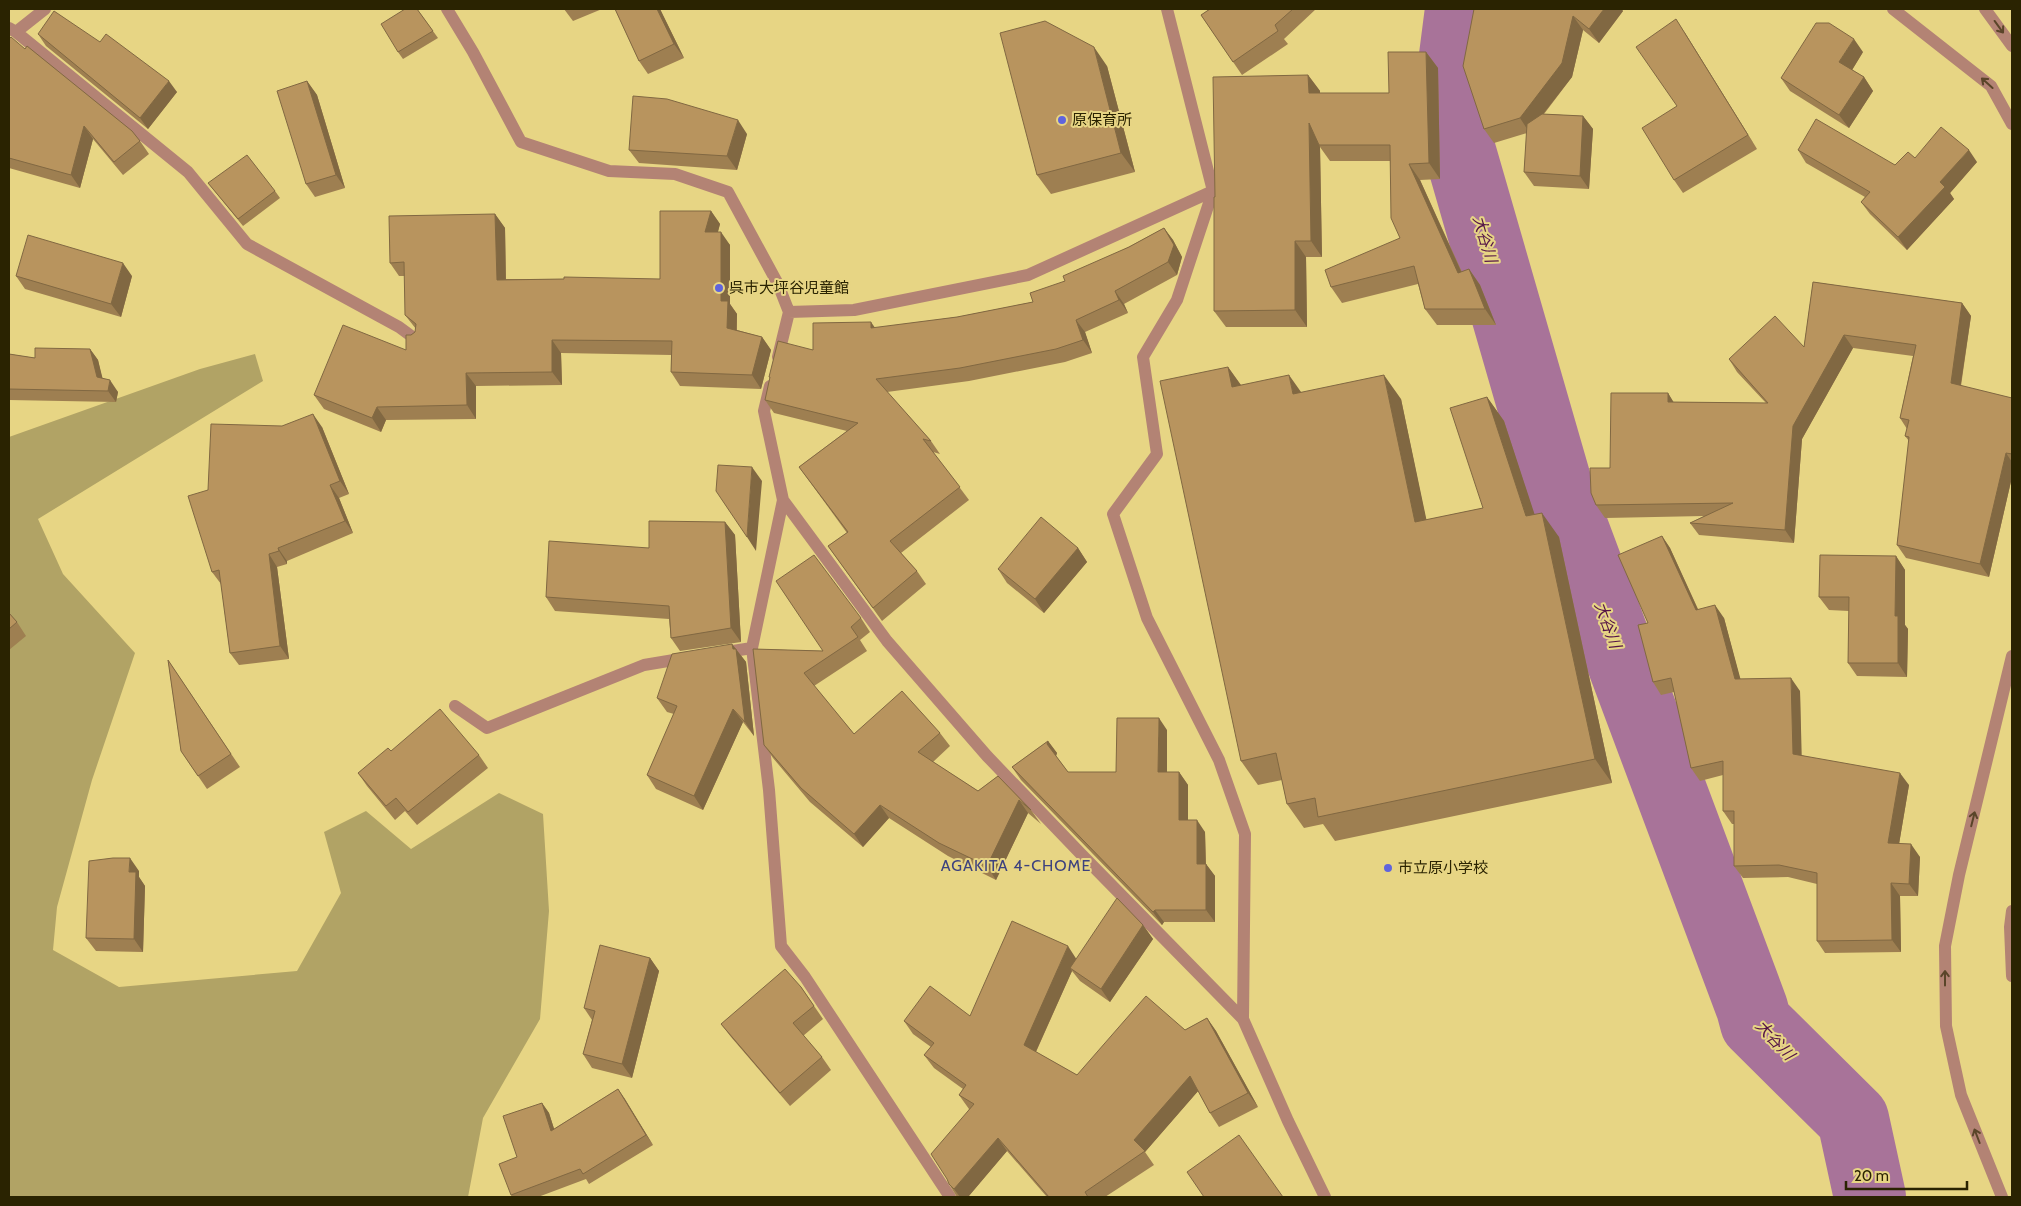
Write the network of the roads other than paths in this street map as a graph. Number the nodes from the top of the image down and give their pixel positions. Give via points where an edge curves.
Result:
1 (45, 9) edge
2 (447, 9) edge
3 (1167, 9) edge
4 (1893, 9) edge
5 (1985, 9) edge
6 (12, 30) edge
7 (2012, 46) edge
8 (2012, 124) edge
9 (1213, 191) junction
10 (789, 312) junction
11 (418, 341) edge
12 (783, 500) junction
13 (752, 648) junction
14 (2012, 656) edge
15 (455, 706) dead end
16 (2012, 910) edge
17 (2012, 976) edge
18 (1243, 1019) junction
19 (950, 1197) edge
20 (1325, 1197) edge
21 (2002, 1197) edge

1 - 6 street
2 - 10 street via 521,142 609,171 675,174 728,192 778,284
3 - 9 street
8 -> 4 street via 1992,86
5 -> 7 street
6 - 11 street via 188,172 247,244 399,327
9 - 10 street via 1028,275 854,310
9 - 18 street via 1178,300 1143,357 1157,454 1113,514 1147,618 1220,760 1245,834
10 - 12 street via 764,411
12 - 13 street
12 - 18 street via 887,641 987,756
13 - 15 street via 644,665 487,728
13 - 19 street via 781,946 805,977
21 -> 14 street via 1959,1086 1946,1026 1945,946
16 - 17 street
18 - 20 street

